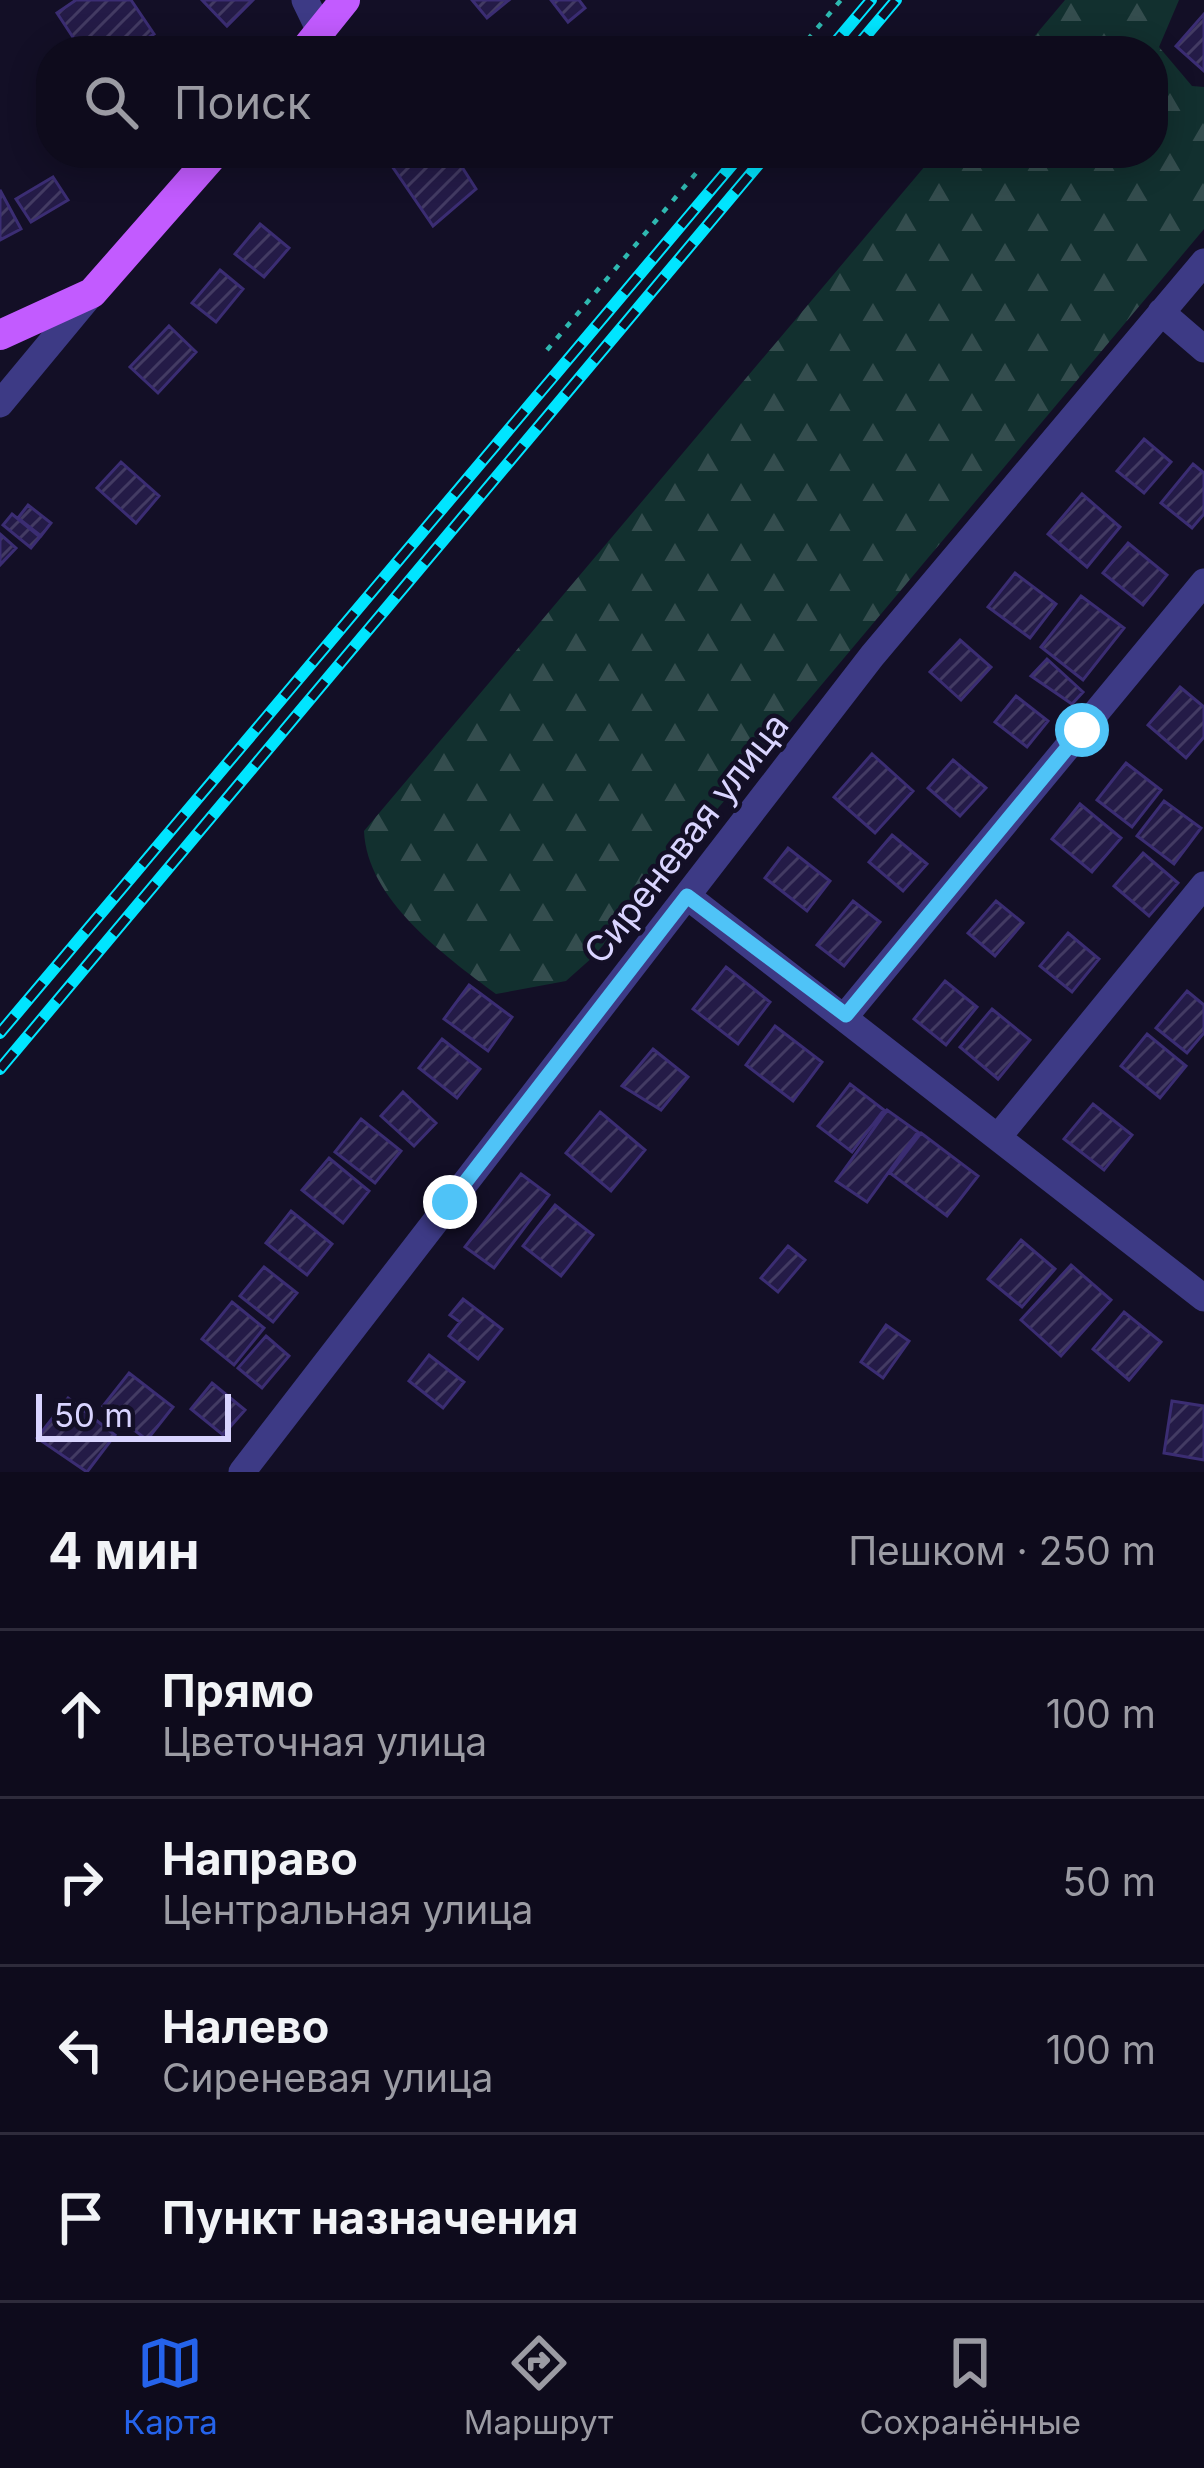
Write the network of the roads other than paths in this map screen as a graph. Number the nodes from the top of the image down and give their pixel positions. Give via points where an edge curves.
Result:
1 (305, 0) edge
2 (345, 0) edge
3 (311, 36) edge
4 (316, 36) edge
5 (202, 168) edge
6 (1204, 262) edge
7 (92, 293) junction
8 (1162, 312) junction
9 (0, 335) edge
10 (1204, 349) edge
11 (0, 404) edge
12 (1204, 582) edge
13 (1204, 885) edge
14 (687, 896) junction
15 (846, 1015) junction
16 (998, 1137) junction
17 (1203, 1296) edge
18 (242, 1472) edge

1 - 3 street
2 - 4 main road
5 - 7 main road
6 - 8 street, Сиреневая улица
7 - 9 main road
7 - 11 street
8 - 10 street
8 - 14 street, Сиреневая улица via 872,656
12 - 15 street
13 - 16 street
14 - 15 street
14 - 18 street, Сиреневая улица
15 - 16 street
16 - 17 street

